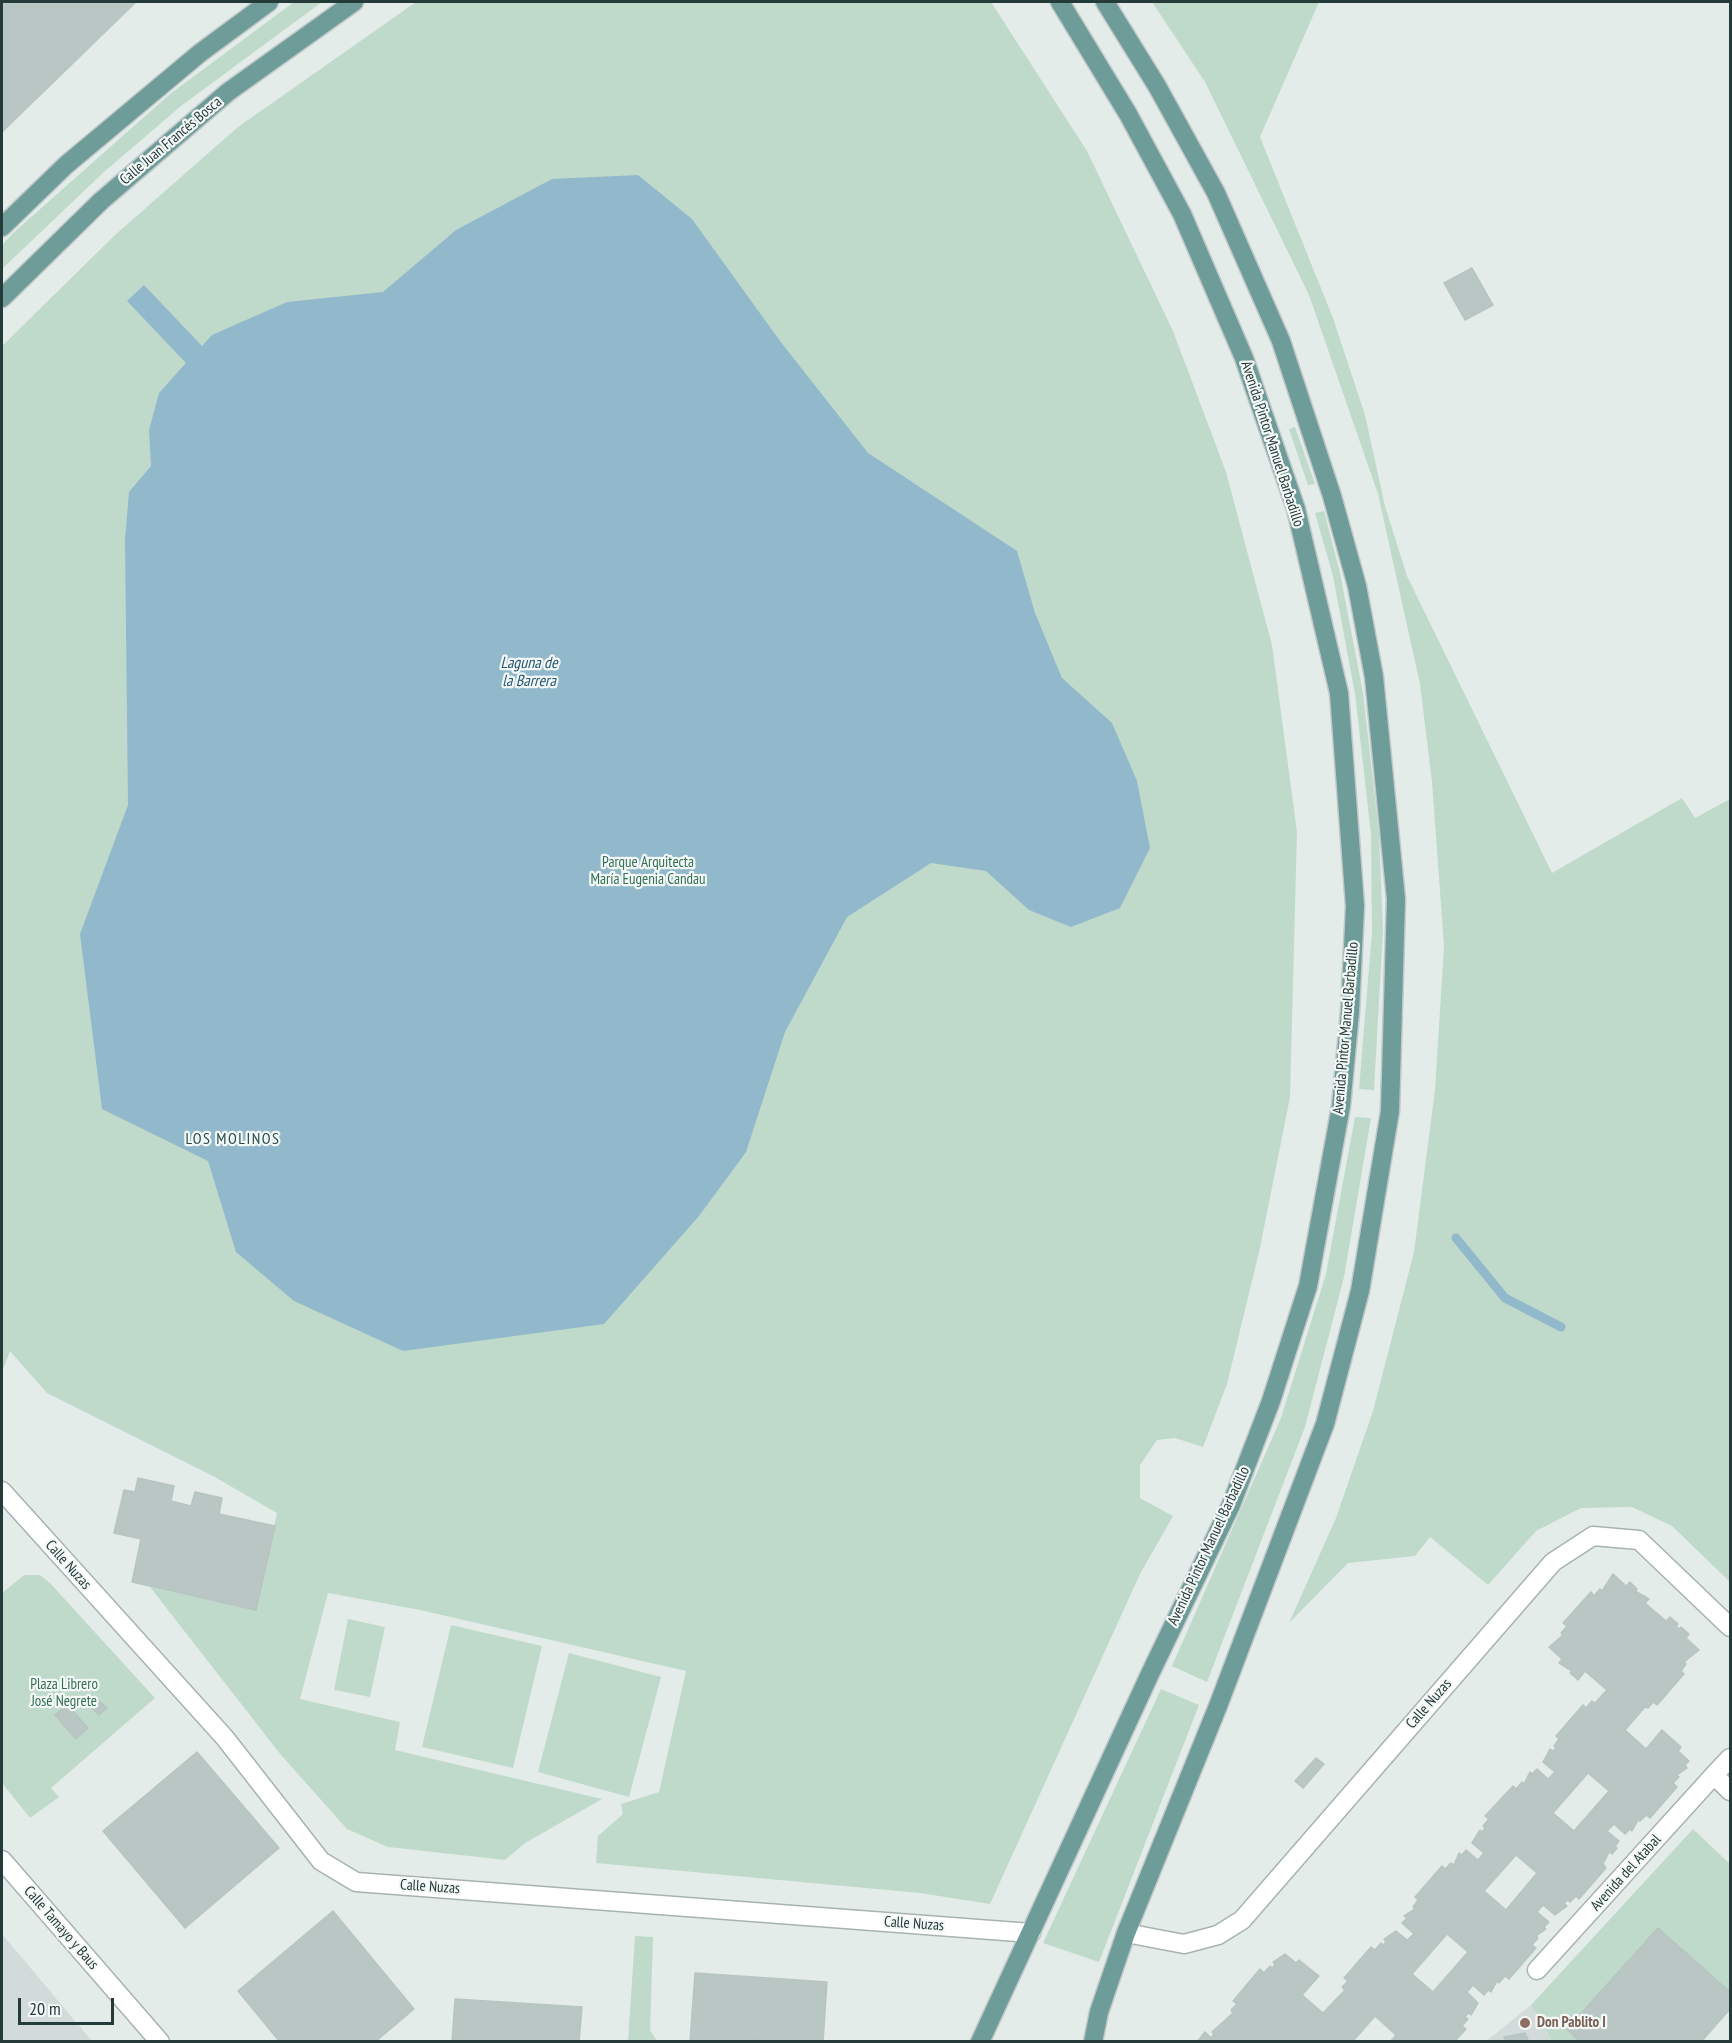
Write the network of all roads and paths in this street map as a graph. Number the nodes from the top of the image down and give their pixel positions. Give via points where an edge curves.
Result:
1 (269, 2) edge
2 (354, 2) edge
3 (1060, 2) edge
4 (1105, 2) edge
5 (2, 227) edge
6 (2, 298) edge
7 (2, 1491) edge
8 (1731, 1627) edge
9 (1731, 1758) edge
10 (1714, 1775) junction
11 (1731, 1791) edge
12 (2, 1860) edge
13 (1031, 1933) junction
14 (1126, 1933) junction
15 (1537, 1970) dead end
16 (143, 2023) junction
17 (150, 2042) edge
18 (160, 2042) edge
19 (980, 2042) edge
20 (1093, 2042) edge

1 - 5 main road via 200,53 84,150
2 - 6 main road, Calle Juan Francés Bosca via 228,92 100,201
3 - 13 main road, Avenida Pintor Manuel Barbadillo via 1128,114 1182,214 1244,358 1296,509 1339,693 1355,906 1341,1106 1308,1286 1271,1401 1231,1505
4 - 14 main road via 1216,193 1281,341 1321,463 1357,586 1374,677 1396,899 1390,1111 1357,1302 1325,1424 1218,1706
7 - 13 street, Calle Nuzas via 225,1738 321,1861 356,1882
8 - 14 street, Calle Nuzas via 1639,1539 1593,1536 1553,1563 1242,1920 1218,1935 1184,1944
9 - 10 street, Avenida del Atabal
10 - 11 street
10 - 15 street, Avenida del Atabal
12 - 16 street, Calle Tamayo y Baus
13 - 19 main road, Avenida Pintor Manuel Barbadillo
14 - 20 main road
16 - 17 street, Calle Tamayo y Baus
16 - 18 street, Calle Tamayo y Baus

